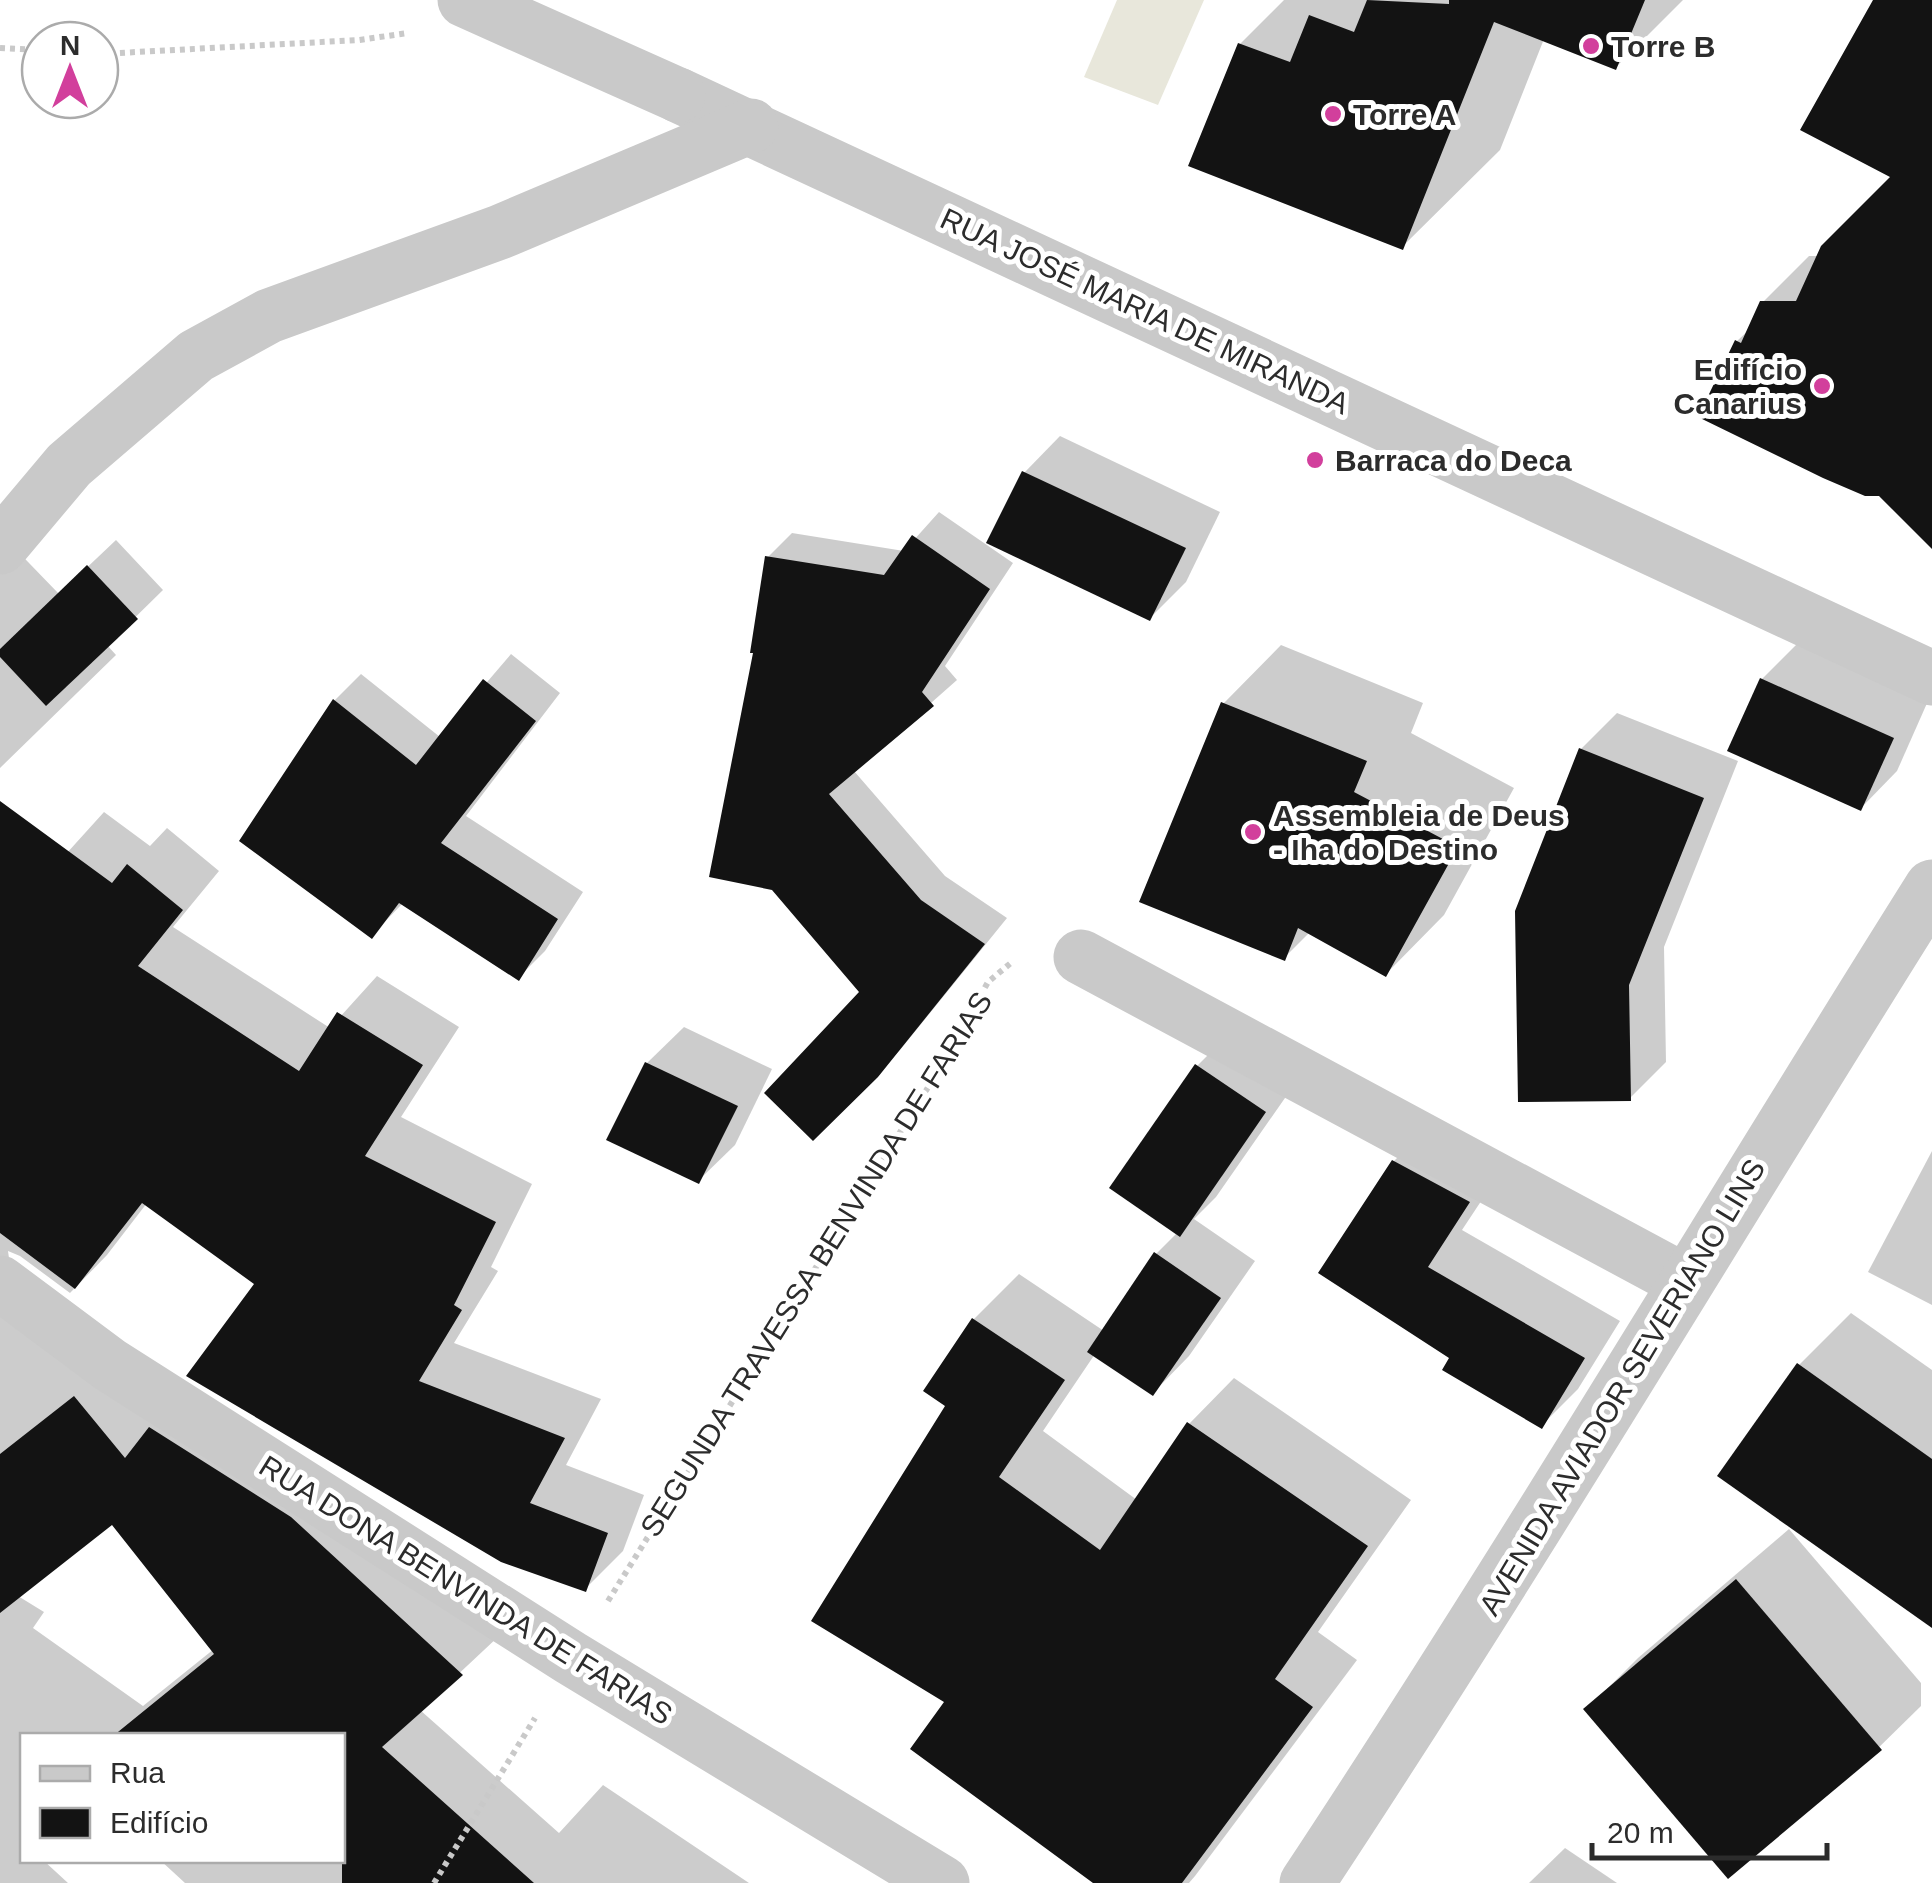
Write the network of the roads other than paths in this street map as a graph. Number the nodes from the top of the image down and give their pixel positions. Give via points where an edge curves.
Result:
1 (486, 10) edge
2 (751, 126) junction
3 (0, 547) edge
4 (1932, 678) edge
5 (1932, 887) edge
6 (1082, 957) road end
7 (1684, 1281) junction
8 (0, 1283) edge
9 (942, 1883) edge
10 (1307, 1883) edge

1 - 2 street, RUA JOSÉ MARIA DE MIRANDA, bridge
2 - 3 street via 500,232 269,316 196,356 69,464
2 - 4 street, RUA JOSÉ MARIA DE MIRANDA
5 - 7 street, AVENIDA AVIADOR SEVERIANO LINS
6 - 7 street
7 - 10 street, AVENIDA AVIADOR SEVERIANO LINS via 1468,1639
8 - 9 street, RUA DONA BENVINDA DE FARIAS via 110,1364 571,1658

